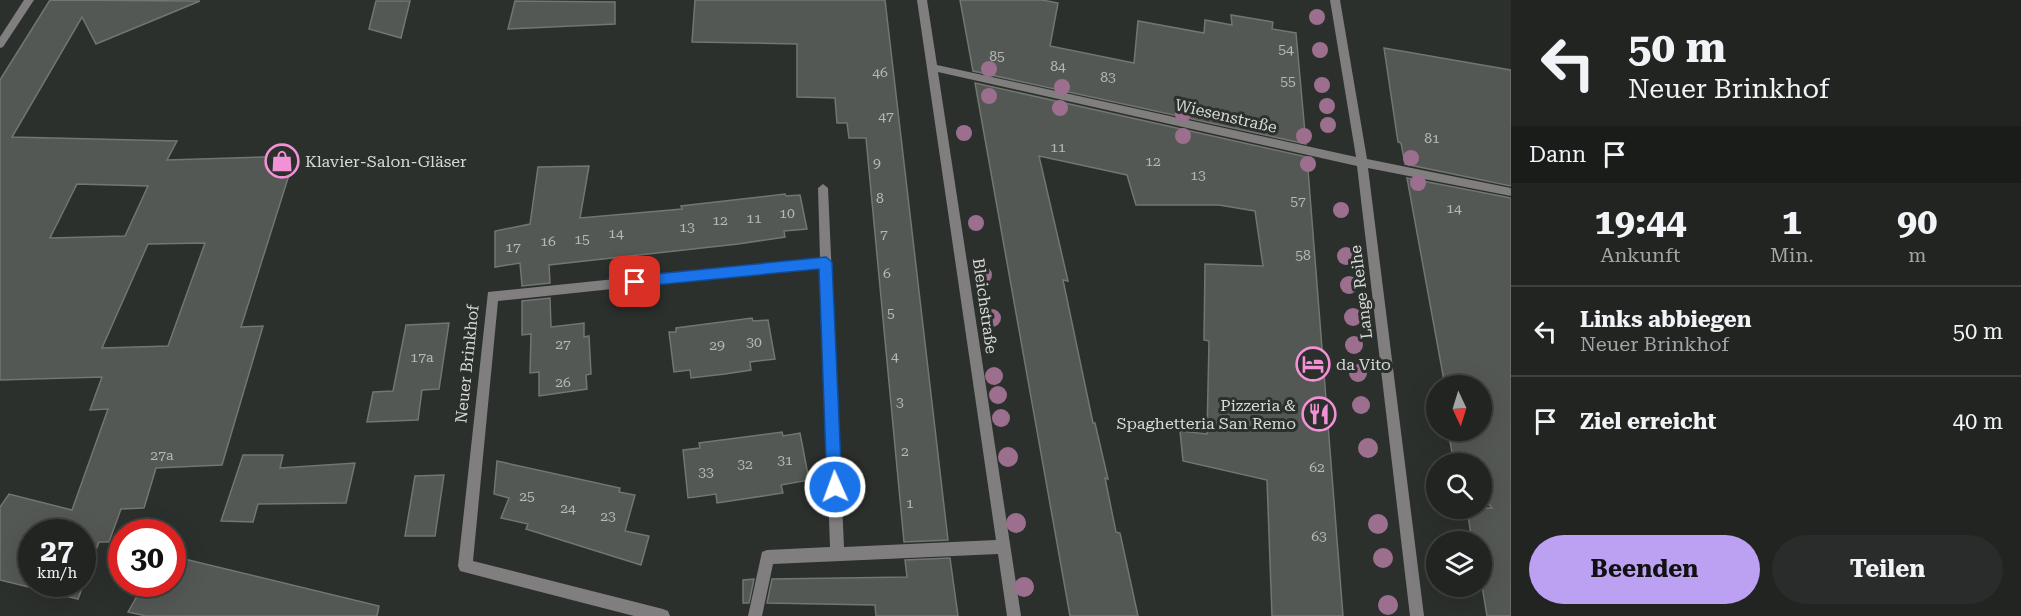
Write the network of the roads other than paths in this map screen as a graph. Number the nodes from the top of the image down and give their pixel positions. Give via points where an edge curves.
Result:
1 (29, 0) edge
2 (922, 0) edge
3 (1335, 0) edge
4 (0, 45) edge
5 (935, 68) junction
6 (1362, 163) junction
7 (823, 188) dead end
8 (1511, 192) edge
9 (826, 262) junction
10 (1003, 548) junction
11 (837, 554) junction
12 (663, 616) edge
13 (755, 616) edge
14 (1014, 616) edge
15 (1417, 616) edge

1 - 4 street
2 - 5 street, Bleichstraße
3 - 6 street, Lange Reihe
5 - 6 street, Wiesenstraße
5 - 10 street, Bleichstraße
6 - 8 street, Wiesenstraße
6 - 15 street, Lange Reihe
7 - 9 street
9 - 11 street
9 - 12 street, Neuer Brinkhof via 492,296 465,566
10 - 11 street
10 - 14 street, Bleichstraße
11 - 13 street via 767,557

